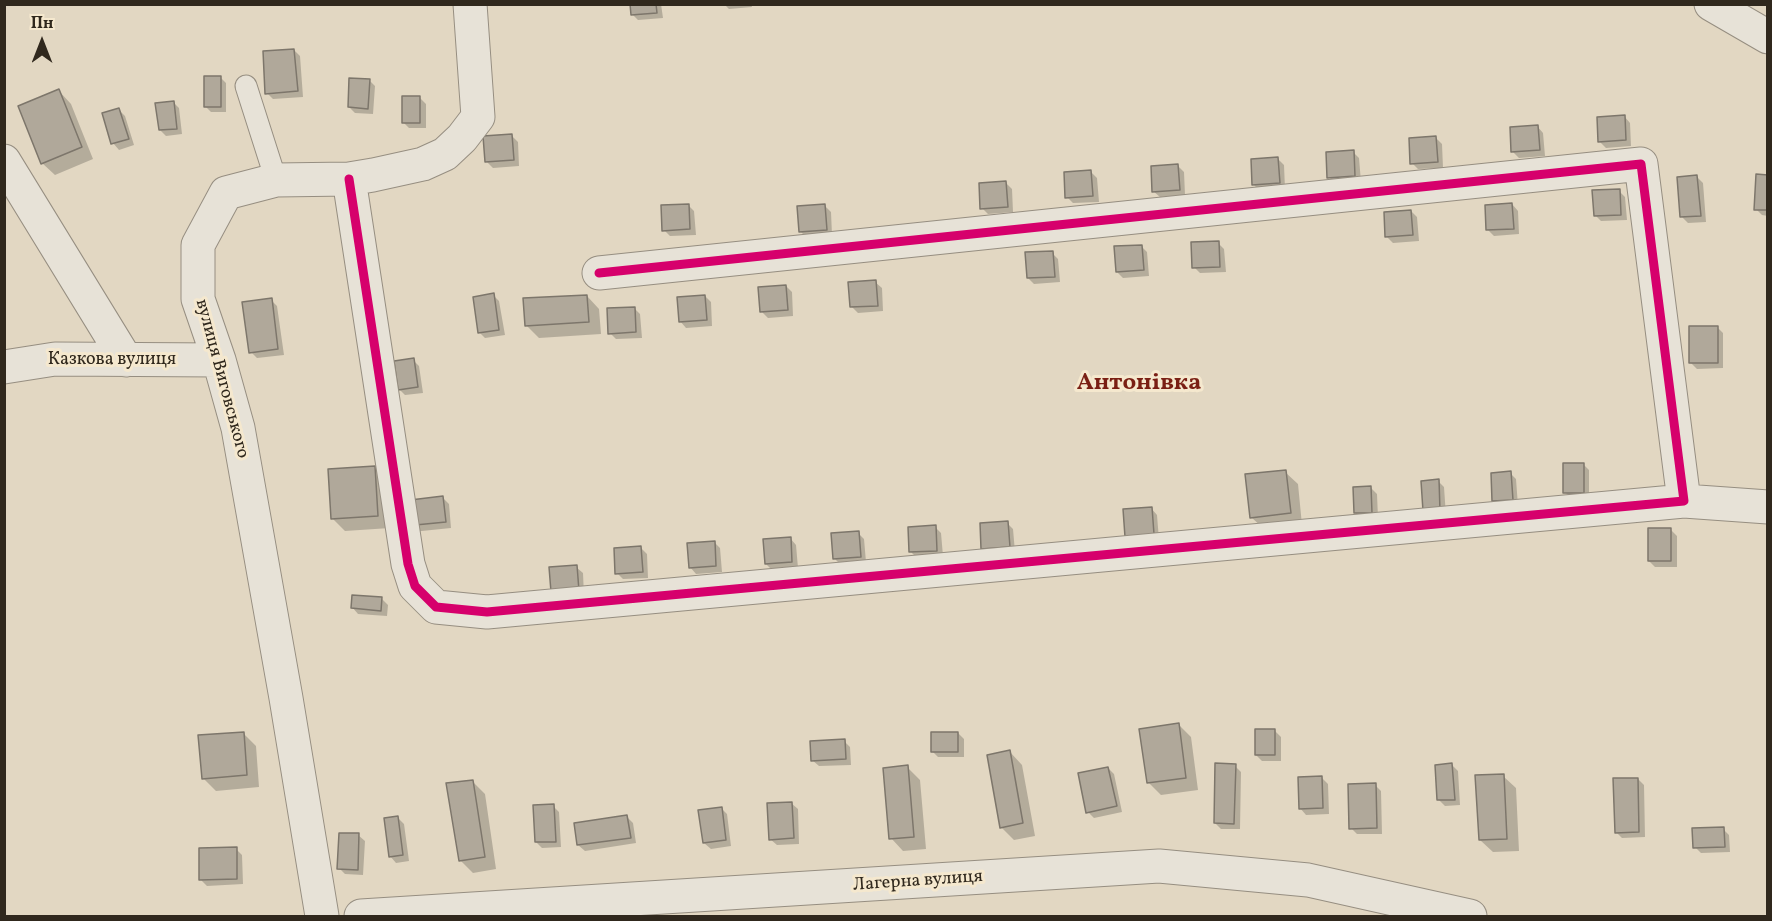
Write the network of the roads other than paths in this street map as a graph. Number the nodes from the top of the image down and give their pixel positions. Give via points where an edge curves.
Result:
1 (470, 4) edge
2 (1711, 4) edge
3 (1767, 37) edge
4 (246, 86) dead end
5 (4, 161) edge
6 (350, 178) junction
7 (276, 180) junction
8 (599, 273) dead end
9 (126, 360) junction
10 (219, 360) junction
11 (4, 367) edge
12 (1684, 501) junction
13 (1767, 507) edge
14 (322, 916) edge
15 (361, 916) edge
16 (1470, 916) edge

1 - 6 street, вулиця Виговського via 478,117 445,154 423,164
2 - 3 street
4 - 7 lane
5 - 9 street
6 - 7 street, вулиця Виговського
6 - 12 street via 408,564 415,586 436,608 487,612
7 - 10 street, вулиця Виговського via 226,193 198,245 198,299
8 - 12 street via 1641,164
9 - 10 street, Казкова вулиця
9 - 11 street, Казкова вулиця via 55,359
10 - 14 street, вулиця Виговського via 238,428
12 - 13 street
15 - 16 street, Лагерна вулиця via 1159,866 1308,880

